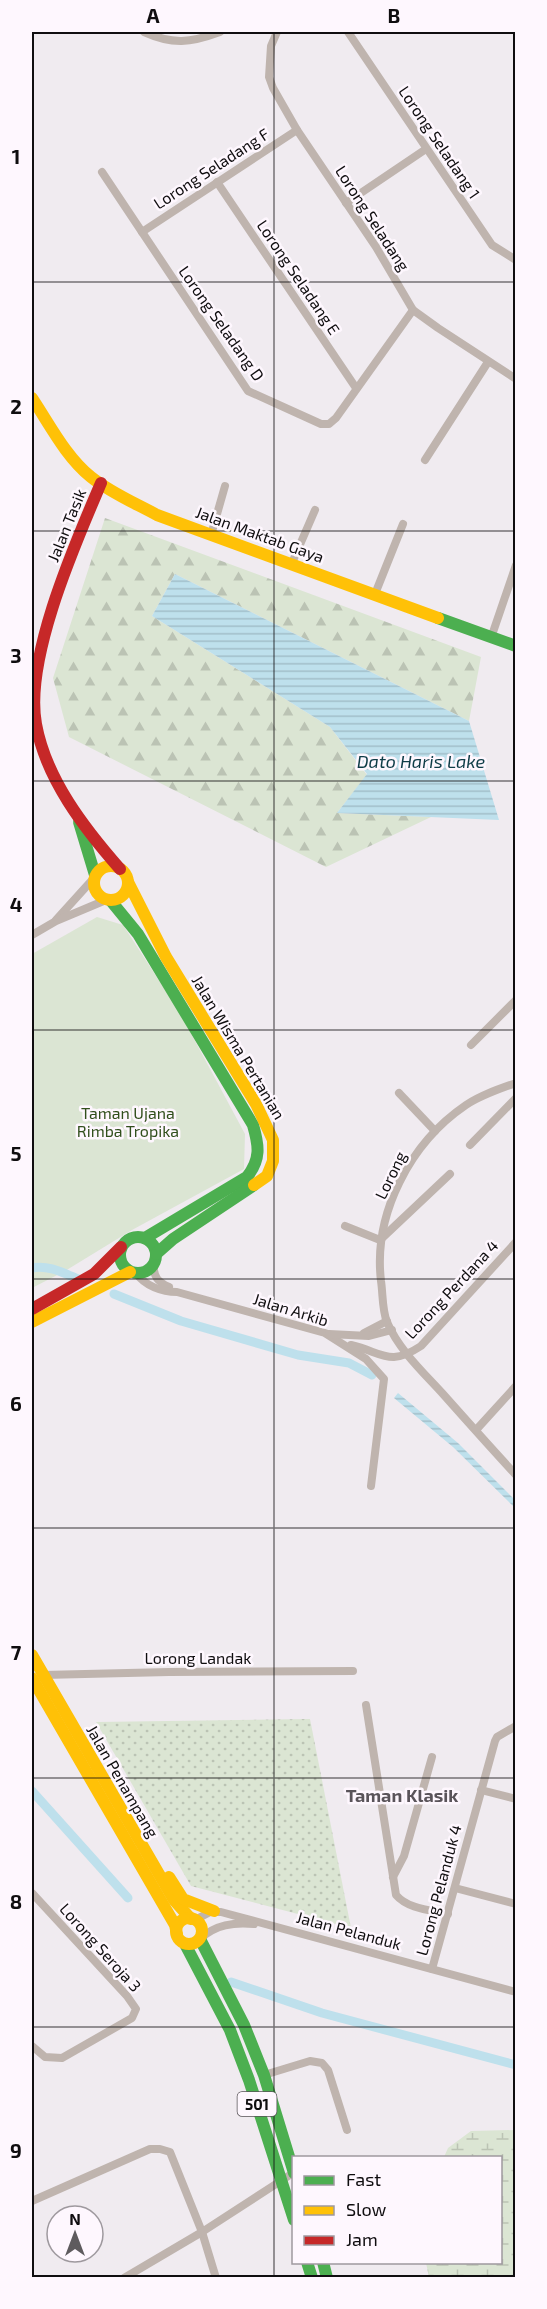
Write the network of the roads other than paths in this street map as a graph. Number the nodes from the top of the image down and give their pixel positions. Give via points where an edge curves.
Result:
1 (144, 32) edge
2 (220, 32) edge
3 (277, 32) edge
4 (348, 32) edge
5 (297, 130) junction
6 (426, 149) junction
7 (102, 172) dead end
8 (217, 182) junction
9 (346, 203) junction
10 (142, 232) junction
11 (516, 260) edge
12 (413, 310) junction
13 (488, 362) junction
14 (516, 379) edge
15 (356, 388) junction
16 (32, 398) edge
17 (425, 460) dead end
18 (101, 483) junction
19 (225, 486) dead end
20 (315, 510) dead end
21 (403, 524) dead end
22 (211, 535) junction
23 (292, 563) junction
24 (516, 564) edge
25 (375, 594) junction
26 (491, 639) junction
27 (516, 646) edge
28 (79, 818) junction
29 (120, 869) junction
30 (94, 876) junction
31 (128, 882) junction
32 (109, 900) junction
33 (56, 921) junction
34 (32, 935) edge
35 (516, 1000) edge
36 (471, 1045) dead end
37 (516, 1083) edge
38 (399, 1093) dead end
39 (516, 1098) edge
40 (435, 1131) junction
41 (470, 1145) dead end
42 (450, 1174) dead end
43 (345, 1226) dead end
44 (146, 1238) junction
45 (380, 1240) junction
46 (516, 1242) edge
47 (121, 1247) junction
48 (155, 1259) junction
49 (133, 1272) junction
50 (177, 1292) junction
51 (32, 1309) edge
52 (387, 1321) junction
53 (32, 1322) edge
54 (392, 1330) junction
55 (325, 1334) junction
56 (358, 1335) junction
57 (345, 1344) junction
58 (408, 1355) junction
59 (516, 1386) edge
60 (476, 1431) junction
61 (516, 1475) edge
62 (371, 1486) dead end
63 (32, 1655) edge
64 (32, 1668) edge
65 (353, 1671) dead end
66 (37, 1676) edge
67 (366, 1705) dead end
68 (516, 1726) edge
69 (432, 1756) dead end
70 (481, 1790) junction
71 (516, 1799) edge
72 (130, 1827) junction
73 (393, 1878) junction
74 (455, 1888) junction
75 (32, 1893) edge
76 (516, 1904) edge
77 (214, 1911) junction
78 (447, 1914) junction
79 (193, 1920) junction
80 (278, 1926) junction
81 (177, 1934) junction
82 (200, 1938) junction
83 (189, 1948) junction
84 (432, 1969) junction
85 (516, 1992) edge
86 (32, 2046) edge
87 (264, 2075) junction
88 (347, 2130) dead end
89 (292, 2170) edge
90 (292, 2174) edge
91 (281, 2180) junction
92 (32, 2201) edge
93 (292, 2214) edge
94 (202, 2232) junction
95 (123, 2277) edge
96 (216, 2277) edge

1 - 2 street via 187,42
3 - 5 street, Lorong Seladang via 271,46 269,77
4 - 6 street, Lorong Seladang 1
5 - 8 street, Lorong Seladang F
5 - 9 street, Lorong Seladang
6 - 9 street
6 - 11 street, Lorong Seladang 1 via 492,245
7 - 10 street
8 - 10 street, Lorong Seladang F
8 - 15 street, Lorong Seladang E
9 - 12 street, Lorong Seladang
10 - 15 street, Lorong Seladang D via 248,391 321,424 329,424
12 - 13 street, Lorong Seladang
12 - 15 street, Lorong Seladang D
13 - 14 street, Lorong Seladang
13 - 17 street
16 - 18 street, Jalan Maktab Gaya via 76,462
18 - 22 street, Jalan Maktab Gaya via 157,514
18 - 28 street, Jalan Tasik via 60,585 40,652 34,697 41,742
19 - 22 street
20 - 23 street
21 - 25 street
22 - 23 street, Jalan Maktab Gaya
23 - 25 street, Jalan Maktab Gaya
24 - 26 street
25 - 26 street, Jalan Maktab Gaya
26 - 27 street, Jalan Maktab Gaya
28 - 29 street, Jalan Tasik
28 - 30 street, Jalan Tasik
29 - 30 street via 108,866
29 - 31 street
30 - 32 street via 95,892
30 - 33 street
31 - 32 street via 125,893
31 - 48 street, Jalan Wisma Pertanian via 166,957 256,1104 274,1149 271,1169 260,1183 173,1239
32 - 33 street
32 - 44 street, Jalan Wisma Pertanian via 138,934 253,1125 259,1146 255,1167 247,1177
33 - 34 street
35 - 36 street
37 - 40 street, Lorong via 465,1106
38 - 40 street
39 - 41 street
40 - 45 street, Lorong via 399,1184
42 - 45 street
43 - 45 street
44 - 47 street via 128,1239
44 - 48 street via 153,1245
45 - 52 street, Lorong
46 - 58 street, Lorong Perdana 4 via 421,1346
47 - 49 street via 119,1259
47 - 51 street via 94,1274
48 - 49 street via 146,1271
48 - 50 street, Jalan Arkib via 156,1279
49 - 50 street, Jalan Arkib via 148,1285
49 - 53 street
50 - 55 street, Jalan Arkib
52 - 54 street, Lorong
52 - 56 street
54 - 56 street
54 - 58 street, Lorong
55 - 56 street
55 - 57 street, Jalan Arkib
57 - 58 street via 393,1359
57 - 62 street, Jalan Arkib via 384,1379
58 - 60 street, Lorong
59 - 60 street
60 - 61 street, Lorong
63 - 66 street, Jalan Penampang / 501
64 - 66 street
65 - 66 street, Lorong Landak
66 - 72 street, Jalan Penampang / 501
66 - 81 street, Jalan Penampang / 501 via 40,1693
67 - 73 street
68 - 70 street, Lorong Pelanduk 4 via 497,1737
69 - 73 street via 404,1856
70 - 71 street
70 - 74 street, Lorong Pelanduk 4
72 - 77 street via 153,1852 183,1899
72 - 79 street, Jalan Penampang / 501 via 174,1900
73 - 78 street via 401,1902
74 - 76 street
74 - 78 street, Lorong Pelanduk 4
75 - 86 street, Lorong Seroja 3 via 136,2008 132,2018 62,2058 45,2056
77 - 79 street
77 - 80 street, Jalan Pelanduk
78 - 84 street, Lorong Pelanduk 4
79 - 81 street via 179,1924
79 - 82 street, Jalan Penampang / 501 via 202,1928
80 - 82 street, Jalan Pelanduk via 233,1924 211,1929
80 - 84 street, Jalan Pelanduk
81 - 83 street, Jalan Penampang / 501
82 - 83 street
82 - 87 street, Jalan Penampang / 501 via 244,2025
83 - 91 street, Jalan Penampang / 501 via 230,2030
84 - 85 street, Jalan Pelanduk
87 - 88 street via 310,2061 322,2063 328,2070
87 - 89 street, Jalan Penampang / 501
90 - 91 street
91 - 93 street, Jalan Penampang / 501
91 - 94 street
92 - 94 street via 160,2148 170,2152
94 - 95 street
94 - 96 street

